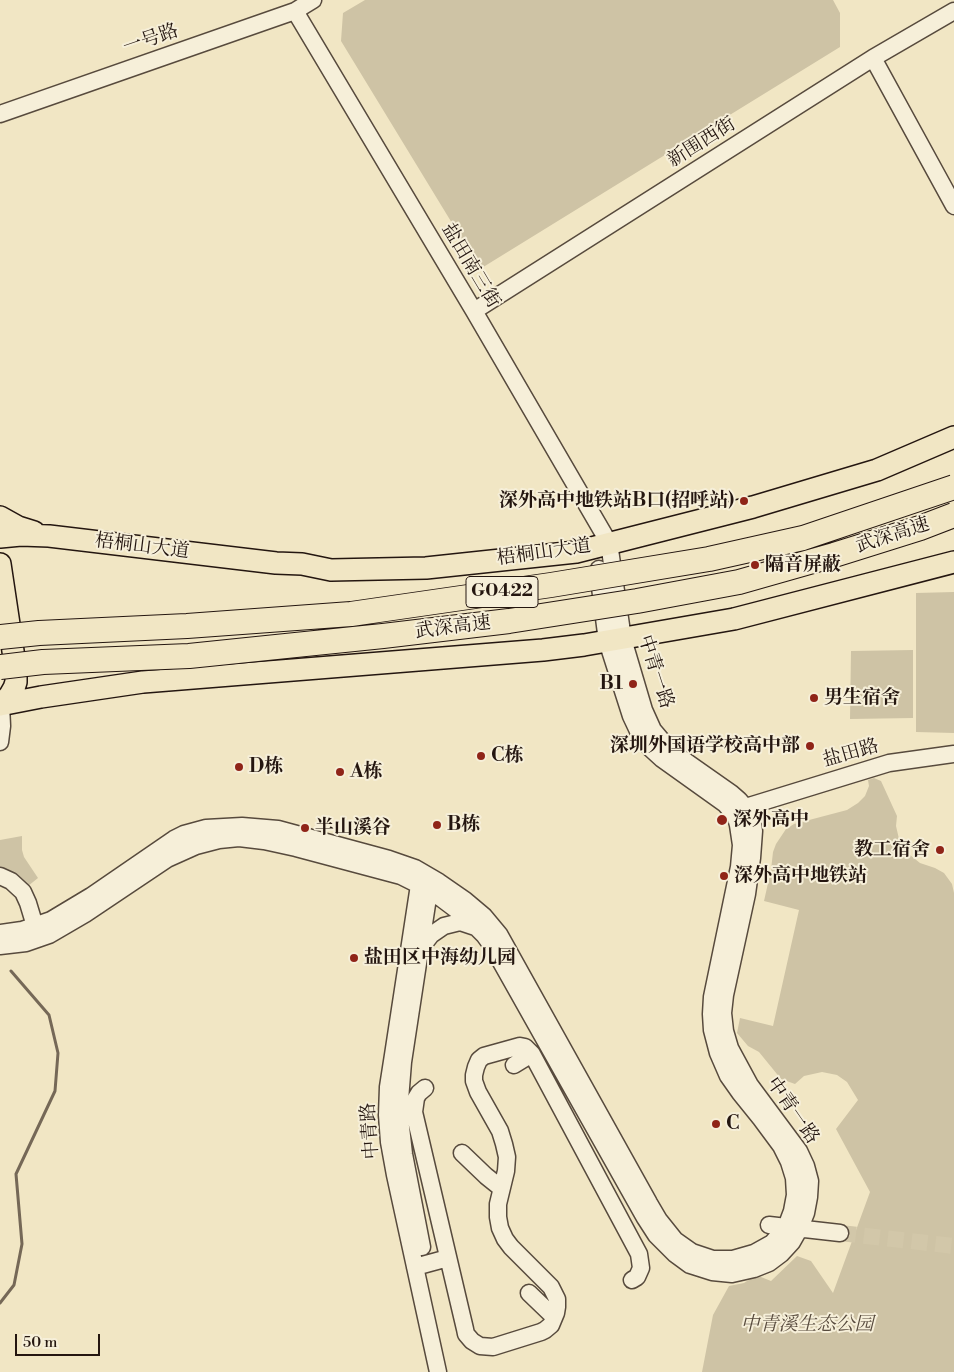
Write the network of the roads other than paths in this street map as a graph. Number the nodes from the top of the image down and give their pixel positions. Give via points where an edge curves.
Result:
1 (313, 0) edge
2 (296, 11) junction
3 (954, 11) edge
4 (873, 58) junction
5 (0, 114) edge
6 (954, 206) edge
7 (474, 311) junction
8 (954, 437) edge
9 (954, 487) edge
10 (954, 515) edge
11 (0, 517) edge
12 (49, 536) junction
13 (0, 537) edge
14 (609, 543) junction
15 (954, 562) edge
16 (0, 564) edge
17 (0, 637) edge
18 (615, 640) junction
19 (0, 667) edge
20 (0, 704) edge
21 (0, 742) edge
22 (954, 754) edge
23 (739, 809) junction
24 (0, 876) edge
25 (425, 883) junction
26 (0, 933) edge
27 (37, 933) junction
28 (484, 935) junction
29 (0, 946) edge
30 (420, 954) junction
31 (532, 1054) junction
32 (514, 1065) dead end
33 (426, 1088) dead end
34 (600, 1127) junction
35 (579, 1141) junction
36 (462, 1153) dead end
37 (502, 1188) junction
38 (785, 1227) junction
39 (840, 1233) tunnel mouth
40 (448, 1258) junction
41 (420, 1265) junction
42 (632, 1280) dead end
43 (529, 1293) dead end
44 (554, 1317) junction
45 (438, 1372) edge
46 (448, 1372) edge

1 - 2 street, 一号路
2 - 5 street, 一号路
2 - 7 street, 盐田南三街
3 - 4 street, 新围西街
4 - 6 street
4 - 7 street, 新围西街
7 - 14 street, 盐田南三街
8 - 14 main road, 梧桐山大道 via 869,472 753,508
9 - 17 highway, 武深高速 / G0422, bridge via 802,538 708,559 551,585 351,614
10 - 19 highway, 武深高速 / G0422, bridge via 739,582 637,601 383,636 189,656
11 - 12 main road via 18,527
12 - 13 main road, 梧桐山大道
12 - 14 main road, 梧桐山大道 via 331,570 426,568 576,552
14 - 18 street, 中青一路 via 598,572
15 - 18 main road via 734,620
16 - 20 main road via 16,682 10,695
18 - 20 main road via 544,650 143,682
18 - 23 street, 中青一路 via 653,730 674,753 732,793
20 - 21 street
22 - 23 street, 盐田路 via 889,763
23 - 38 street, 中青一路 via 752,819 754,844 747,894 725,995 724,1031 750,1085 799,1151 806,1166 810,1181 806,1213
24 - 27 street via 12,881 23,892
25 - 27 street via 415,868 390,859 286,831 253,826 218,826 174,839 51,920
25 - 28 street, 中青一路
25 - 30 street, 中青路
25 - 34 street, 中青一路 via 456,893 500,934
25 - 41 street, 中青路 via 392,1054 387,1102 393,1166
26 - 27 street
27 - 29 street via 18,944
28 - 30 street via 466,923 448,924 431,935
28 - 34 street, 中青一路
30 - 41 street, 中青路 via 401,1083 400,1118
31 - 32 street
31 - 35 street
31 - 37 street via 525,1047 513,1047 484,1056 474,1070 476,1086 504,1144 507,1164
33 - 40 street via 416,1098 414,1112
34 - 35 street
34 - 38 street, 中青一路 via 659,1220 675,1240 692,1252 714,1259 733,1260 772,1243
35 - 42 street via 641,1259 641,1268
36 - 37 street
37 - 44 street via 498,1210 502,1234 554,1292 557,1299
38 - 39 street
40 - 41 street
40 - 44 street via 466,1334 475,1344 493,1347 541,1332 548,1328
41 - 45 street, 中青路
41 - 46 street, 中青路
43 - 44 street

